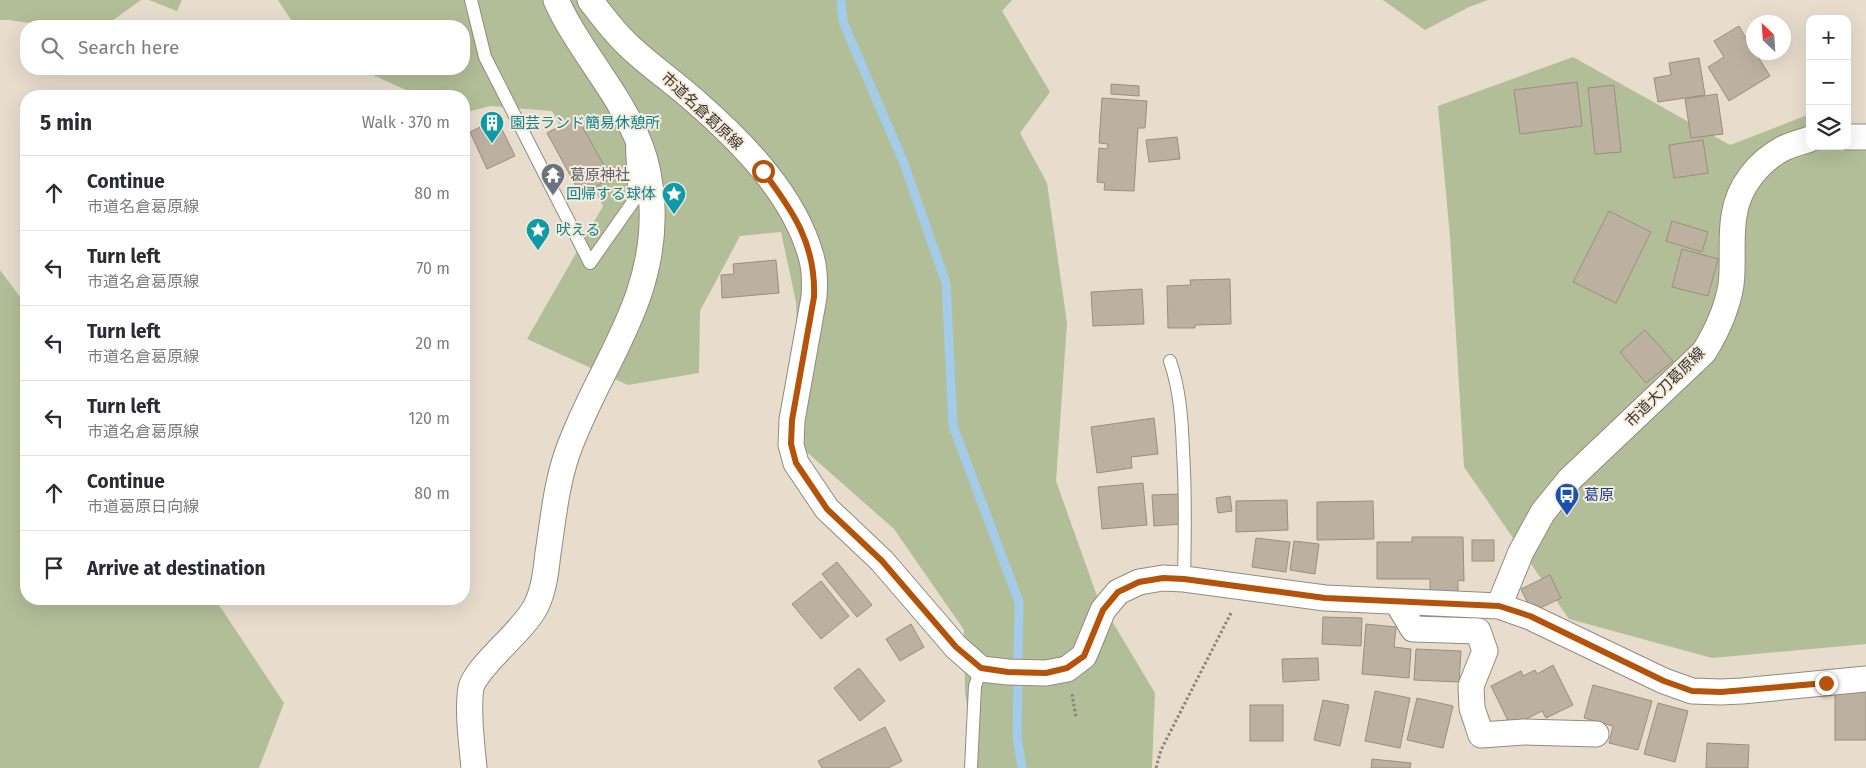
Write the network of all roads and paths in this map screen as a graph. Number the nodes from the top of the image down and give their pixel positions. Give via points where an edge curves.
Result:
1 (471, 0) edge
2 (556, 0) edge
3 (590, 0) edge
4 (631, 128) junction
5 (1851, 137) edge
6 (1866, 137) edge
7 (1806, 140) edge
8 (1170, 361) dead end
9 (1184, 579) junction
10 (1244, 588) junction
11 (1397, 602) junction
12 (1499, 606) junction
13 (981, 668) junction
14 (1866, 679) edge
15 (1596, 734) dead end
16 (474, 768) edge
17 (971, 768) edge
18 (1156, 768) edge

1 - 4 lane via 485,57 590,263 635,199
2 - 4 street
3 - 13 street, 市道名倉葛原線 via 629,46 728,132 763,171 798,222 812,257 815,276 792,420 791,444 796,463 827,509 882,561 956,647
4 - 16 street via 640,144 651,189 653,229 649,263 638,300 576,430 566,458 543,585 536,607 484,667 471,687
5 - 6 street
7 - 12 street, 市道大刀葛原線 via 1786,147 1764,161 1748,180 1739,198 1734,215 1731,286 1716,332 1704,352 1570,480 1543,512 1521,552
8 - 9 lane via 1177,382 1183,439 1186,506
9 - 10 street
9 - 13 street via 1139,582 1118,592 1103,610 1084,656 1067,668 1037,673
10 - 11 street via 1325,598
10 - 18 path via 1161,750
11 - 12 street
11 - 15 street via 1413,630 1478,631 1484,651 1471,686 1472,708 1481,735 1524,732
12 - 14 street via 1530,616 1664,681 1692,691 1735,692
13 - 17 lane via 975,686

